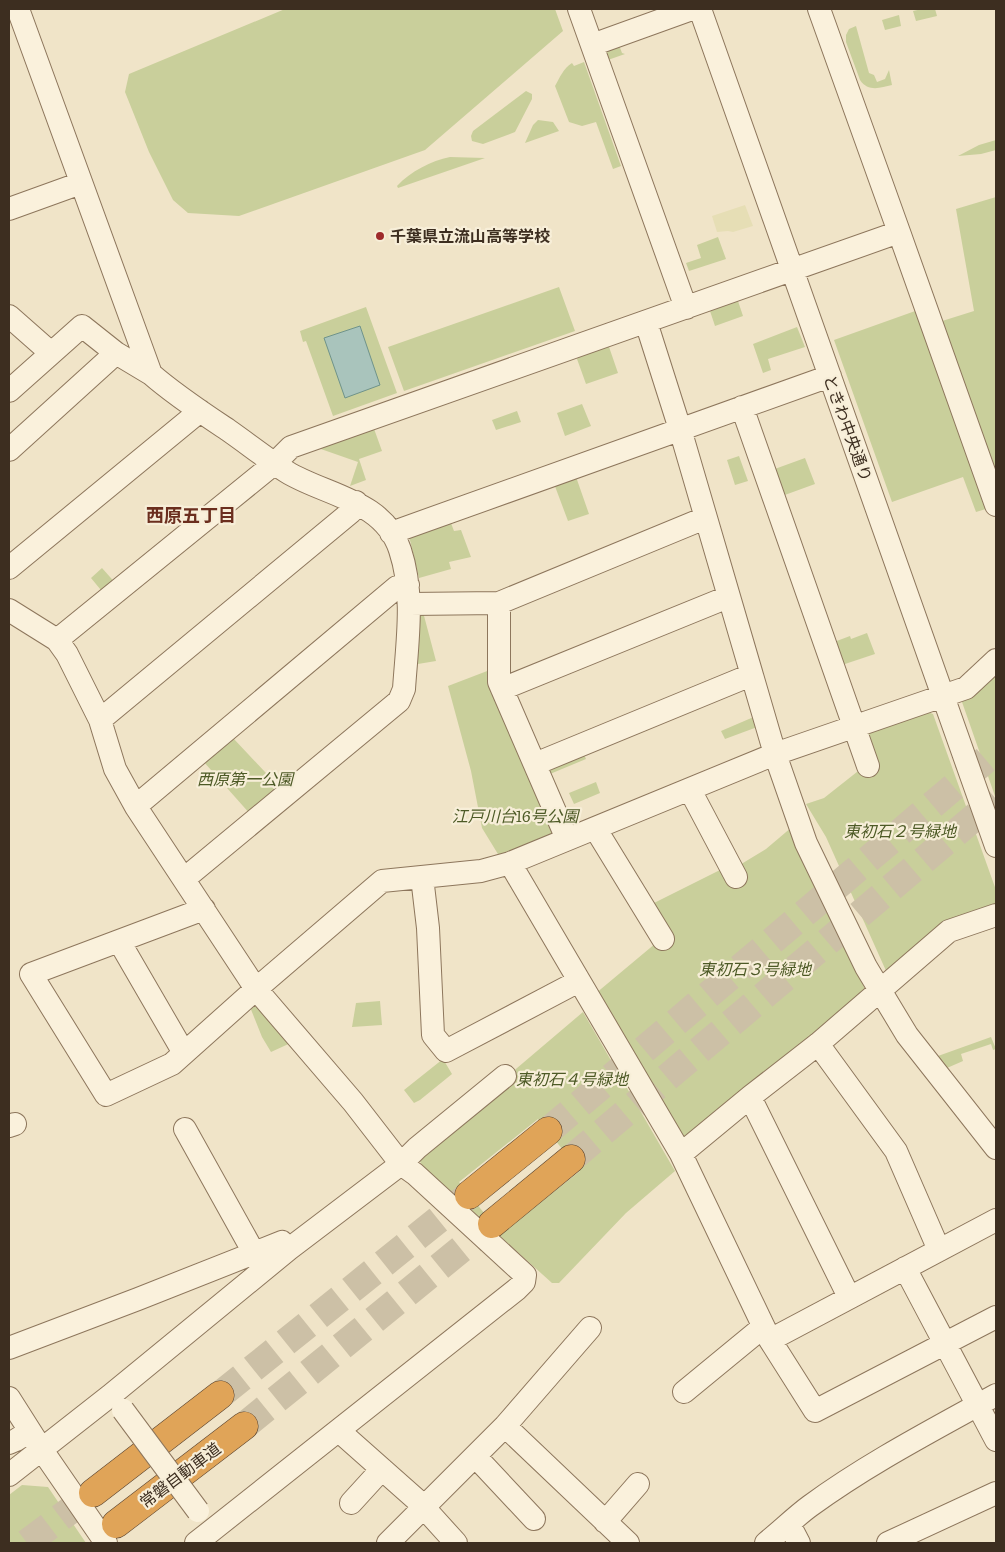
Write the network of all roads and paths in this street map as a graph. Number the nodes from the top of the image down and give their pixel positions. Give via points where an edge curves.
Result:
1 (18, 9) edge
2 (579, 9) edge
3 (692, 9) edge
4 (700, 9) edge
5 (819, 9) edge
6 (592, 44) junction
7 (81, 183) junction
8 (9, 209) edge
9 (899, 232) junction
10 (793, 270) junction
11 (686, 308) junction
12 (9, 316) edge
13 (646, 322) junction
14 (51, 353) junction
15 (116, 353) junction
16 (151, 374) junction
17 (830, 376) junction
18 (9, 391) edge
19 (742, 407) junction
20 (200, 411) junction
21 (680, 429) junction
22 (9, 450) edge
23 (275, 463) junction
24 (356, 502) junction
25 (996, 505) edge
26 (705, 518) junction
27 (390, 533) junction
28 (9, 568) edge
29 (409, 595) junction
30 (728, 597) junction
31 (499, 604) junction
32 (9, 610) edge
33 (57, 640) junction
34 (996, 660) edge
35 (751, 675) junction
36 (502, 689) junction
37 (944, 696) junction
38 (100, 720) junction
39 (855, 726) junction
40 (775, 754) junction
41 (535, 764) junction
42 (868, 766) dead end
43 (690, 790) junction
44 (136, 806) junction
45 (596, 828) junction
46 (567, 839) junction
47 (996, 846) edge
48 (510, 863) junction
49 (422, 877) junction
50 (736, 877) dead end
51 (184, 879) junction
52 (204, 909) junction
53 (996, 915) edge
54 (663, 939) dead end
55 (119, 941) junction
56 (579, 981) junction
57 (256, 988) junction
58 (880, 991) junction
59 (818, 1044) junction
60 (184, 1053) junction
61 (505, 1076) dead end
62 (750, 1097) junction
63 (185, 1129) dead end
64 (548, 1131) tunnel mouth
65 (996, 1148) edge
66 (682, 1154) junction
67 (571, 1159) tunnel mouth
68 (401, 1164) junction
69 (469, 1195) tunnel mouth
70 (996, 1220) edge
71 (492, 1224) tunnel mouth
72 (289, 1249) junction
73 (938, 1250) junction
74 (254, 1253) junction
75 (905, 1268) junction
76 (849, 1297) junction
77 (996, 1317) edge
78 (590, 1328) dead end
79 (766, 1333) junction
80 (946, 1344) junction
81 (9, 1348) edge
82 (684, 1392) dead end
83 (220, 1395) tunnel mouth
84 (9, 1398) edge
85 (987, 1400) edge
86 (117, 1402) junction
87 (244, 1426) tunnel mouth
88 (505, 1426) junction
89 (30, 1431) junction
90 (339, 1431) junction
91 (996, 1440) edge
92 (9, 1443) edge
93 (42, 1450) junction
94 (475, 1456) junction
95 (382, 1469) junction
96 (9, 1475) edge
97 (638, 1484) dead end
98 (996, 1492) edge
99 (93, 1494) tunnel mouth
100 (351, 1503) dead end
101 (423, 1508) junction
102 (534, 1520) dead end
103 (605, 1522) junction
104 (789, 1524) junction
105 (215, 1528) junction
106 (111, 1534) edge
107 (196, 1543) edge
108 (388, 1543) edge
109 (456, 1543) edge
110 (628, 1543) edge
111 (766, 1543) edge
112 (800, 1543) edge
113 (888, 1543) edge

1 - 7 street
2 - 6 street
3 - 6 street
4 - 10 street, ときわ中央通り
5 - 9 street
6 - 11 street
7 - 8 street
7 - 16 street
9 - 10 street
9 - 25 street
10 - 11 street
10 - 17 street, ときわ中央通り
11 - 13 street
12 - 14 street
13 - 21 street
13 - 23 street via 291,448
14 - 15 street via 82,326
14 - 18 street
15 - 16 street
15 - 22 street
16 - 20 street
17 - 19 street
17 - 37 street, ときわ中央通り
19 - 21 street
19 - 39 street
20 - 23 street
20 - 28 street
21 - 26 street
21 - 27 street
23 - 24 street via 289,473
23 - 33 street
24 - 27 street via 383,522
24 - 38 street via 351,512
26 - 30 street
26 - 31 street
27 - 29 street via 400,548
29 - 31 street
29 - 44 street via 398,587
29 - 51 street via 404,690 400,701
30 - 35 street
30 - 36 street
31 - 36 street via 499,682
32 - 33 street
33 - 38 street
34 - 37 street via 966,688
35 - 40 street
35 - 41 street
36 - 41 street
37 - 39 street
37 - 47 street, ときわ中央通り
38 - 44 street via 116,769
39 - 40 street
39 - 42 street
40 - 43 street
40 - 58 street via 806,843
41 - 46 street
43 - 45 street
43 - 50 street
44 - 51 street
45 - 46 street
45 - 54 street
46 - 48 street
48 - 49 street via 481,871
48 - 56 street
49 - 56 street via 429,936 434,1035 446,1051
49 - 57 street via 382,881
51 - 52 street
52 - 55 street
52 - 57 street
53 - 58 street via 949,931
55 - 60 street
55 - 60 street via 31,974 106,1095 172,1064
56 - 66 street
57 - 60 street
57 - 68 street
58 - 59 street
58 - 65 street via 906,1035
59 - 62 street
59 - 73 street via 896,1151
61 - 68 street
62 - 66 street
62 - 76 street
63 - 74 street
64 - 69 highway
66 - 79 street
67 - 71 highway
68 - 72 street
68 - 90 street via 518,1267 525,1278 517,1289
70 - 73 street
72 - 74 street via 282,1242
72 - 86 street
73 - 75 street
74 - 81 street
75 - 76 street
75 - 80 street
76 - 79 street
77 - 80 street
78 - 88 street
79 - 80 street via 815,1411
79 - 82 street
80 - 85 street
83 - 99 highway
84 - 89 street
85 - 91 street
85 - 104 street via 843,1483
86 - 93 street
86 - 105 street, bridge via 198,1511
87 - 106 highway, 常磐自動車道
88 - 94 street
88 - 103 street
89 - 92 street
89 - 93 street
90 - 95 street
90 - 105 street
93 - 96 street
93 - 106 street
94 - 101 street
94 - 102 street
95 - 100 street
95 - 101 street
97 - 103 street
98 - 113 street
101 - 108 street
101 - 109 street
103 - 110 street
104 - 111 street
104 - 112 street
105 - 107 street

